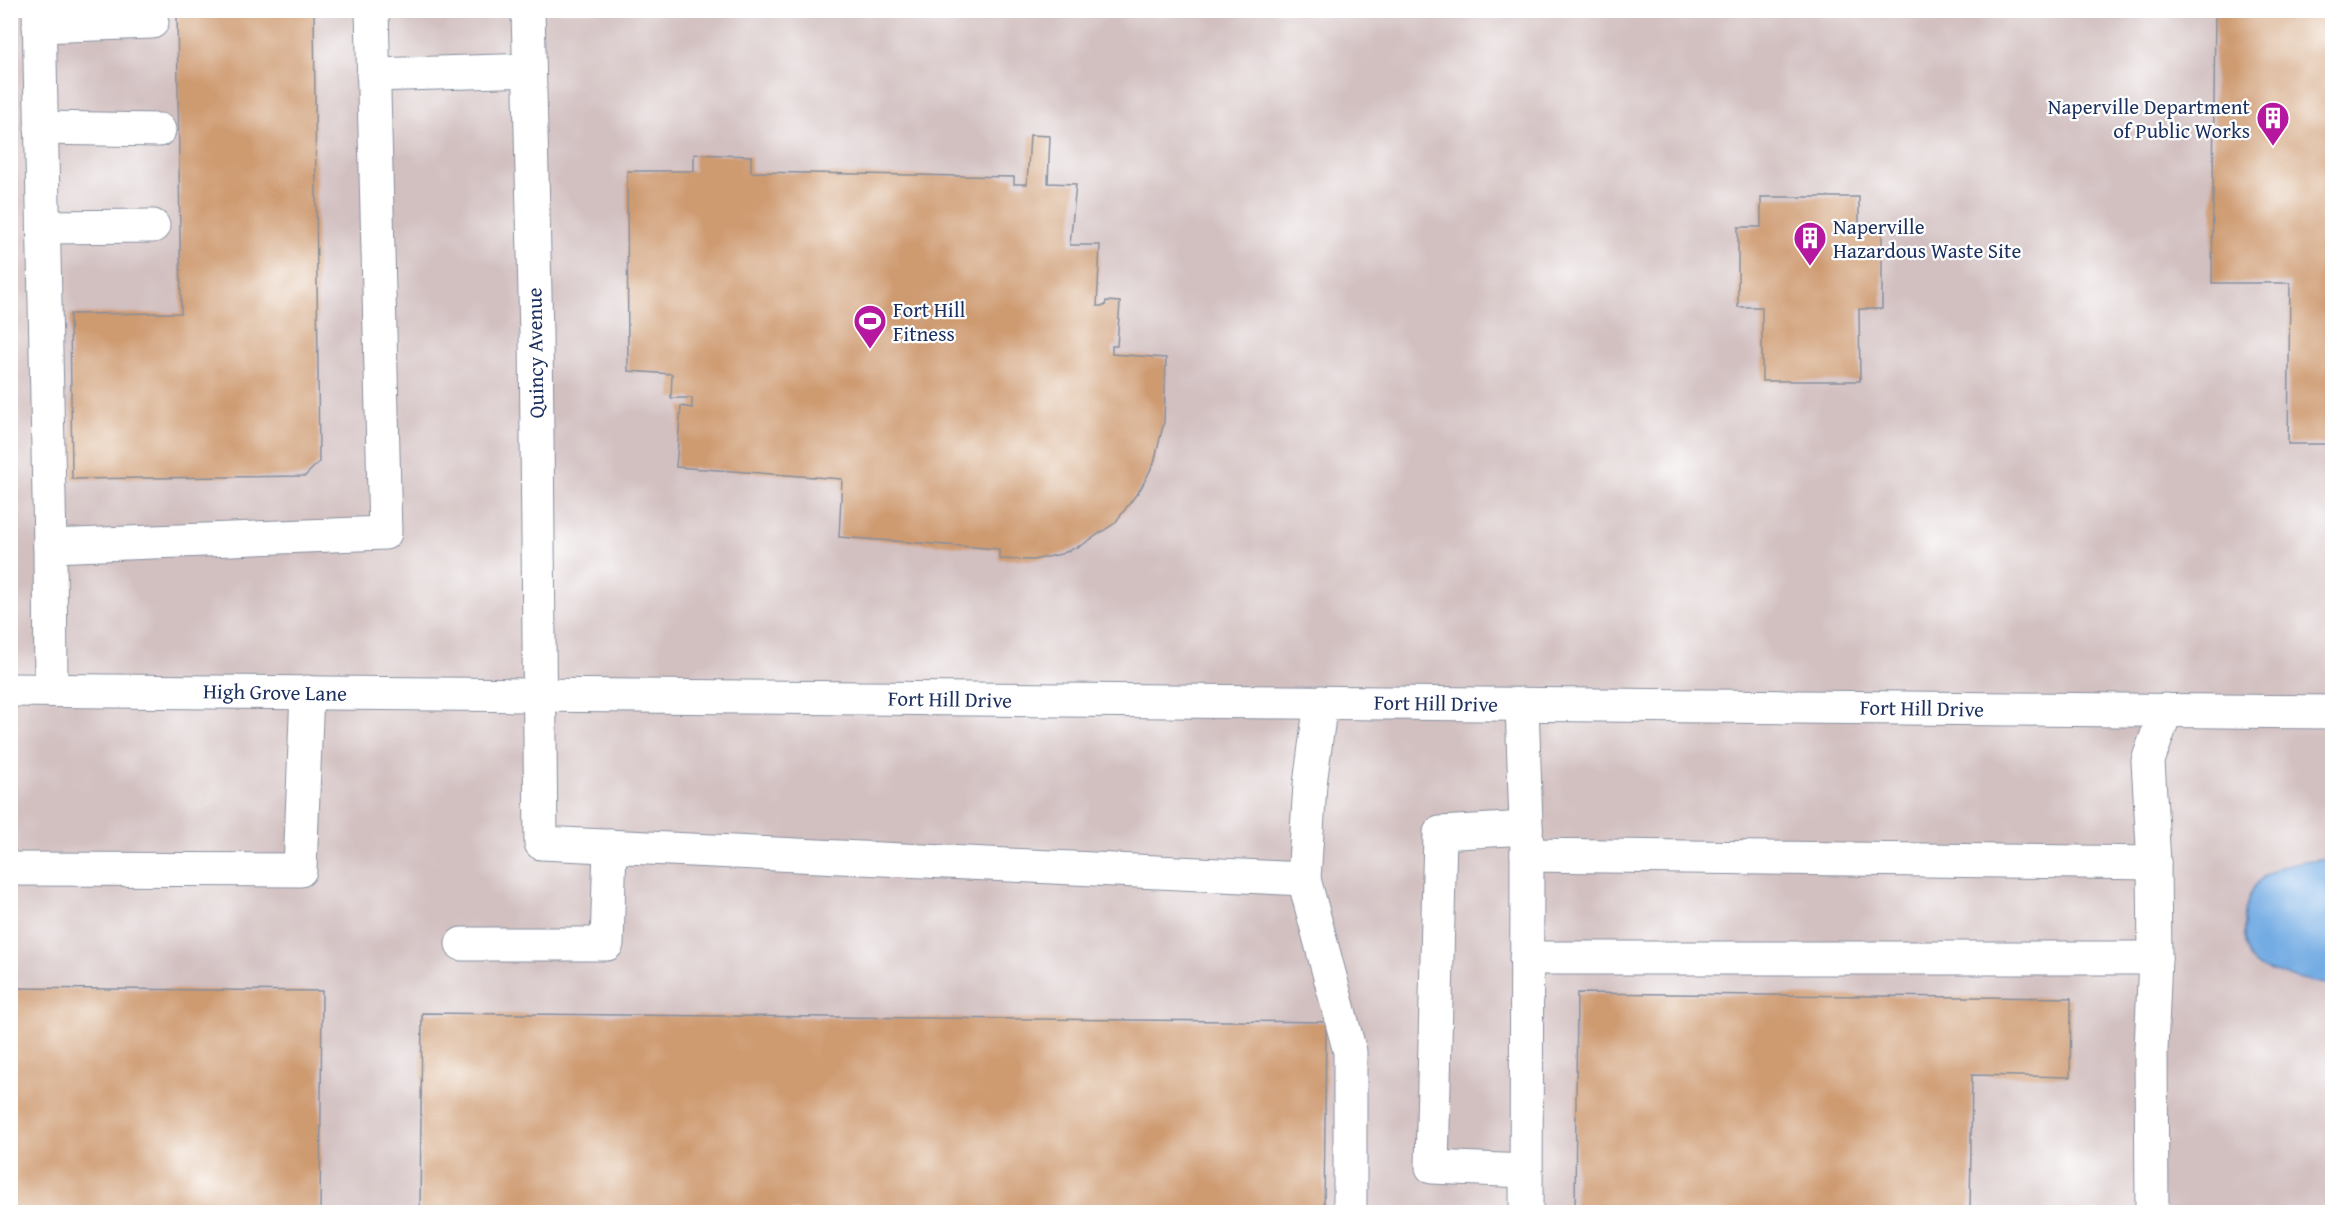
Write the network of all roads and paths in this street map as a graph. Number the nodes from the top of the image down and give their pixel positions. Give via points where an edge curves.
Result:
1 (372, 10) edge
2 (528, 10) edge
3 (39, 18) edge
4 (152, 22) dead end
5 (529, 70) junction
6 (373, 75) junction
7 (41, 128) junction
8 (159, 130) dead end
9 (153, 226) dead end
10 (44, 227) junction
11 (50, 546) junction
12 (10, 690) edge
13 (51, 690) junction
14 (307, 693) junction
15 (539, 695) junction
16 (1321, 702) junction
17 (1522, 704) junction
18 (2166, 710) junction
19 (2332, 712) edge
20 (1527, 842) junction
21 (610, 846) junction
22 (2154, 863) junction
23 (10, 869) edge
24 (1304, 879) junction
25 (462, 944) dead end
26 (1526, 958) junction
27 (2156, 958) junction
28 (1526, 1171) junction
29 (1350, 1212) edge
30 (1526, 1212) edge
31 (2152, 1212) edge

1 - 6 street
2 - 5 street, Quincy Avenue
3 - 4 street
3 - 7 street
5 - 6 street
5 - 15 street, Quincy Avenue
6 - 11 street via 385,533
7 - 8 street
7 - 10 street
9 - 10 street
10 - 11 street
11 - 13 street
12 - 13 street, High Grove Lane
13 - 14 street, High Grove Lane
14 - 15 street, High Grove Lane
14 - 23 street via 300,870
15 - 16 street, Fort Hill Drive
15 - 21 street, Quincy Avenue via 541,843
16 - 17 street, Fort Hill Drive
16 - 24 street via 1310,784
17 - 18 street, Fort Hill Drive
17 - 20 street
18 - 19 street, Fort Hill Drive
18 - 22 street via 2148,761
20 - 22 street
20 - 26 street
20 - 28 street via 1440,833 1432,1167
21 - 24 street
21 - 25 street via 607,944
22 - 27 street
24 - 29 street via 1350,1052
26 - 27 street
26 - 28 street
27 - 31 street via 2151,1050
28 - 30 street

